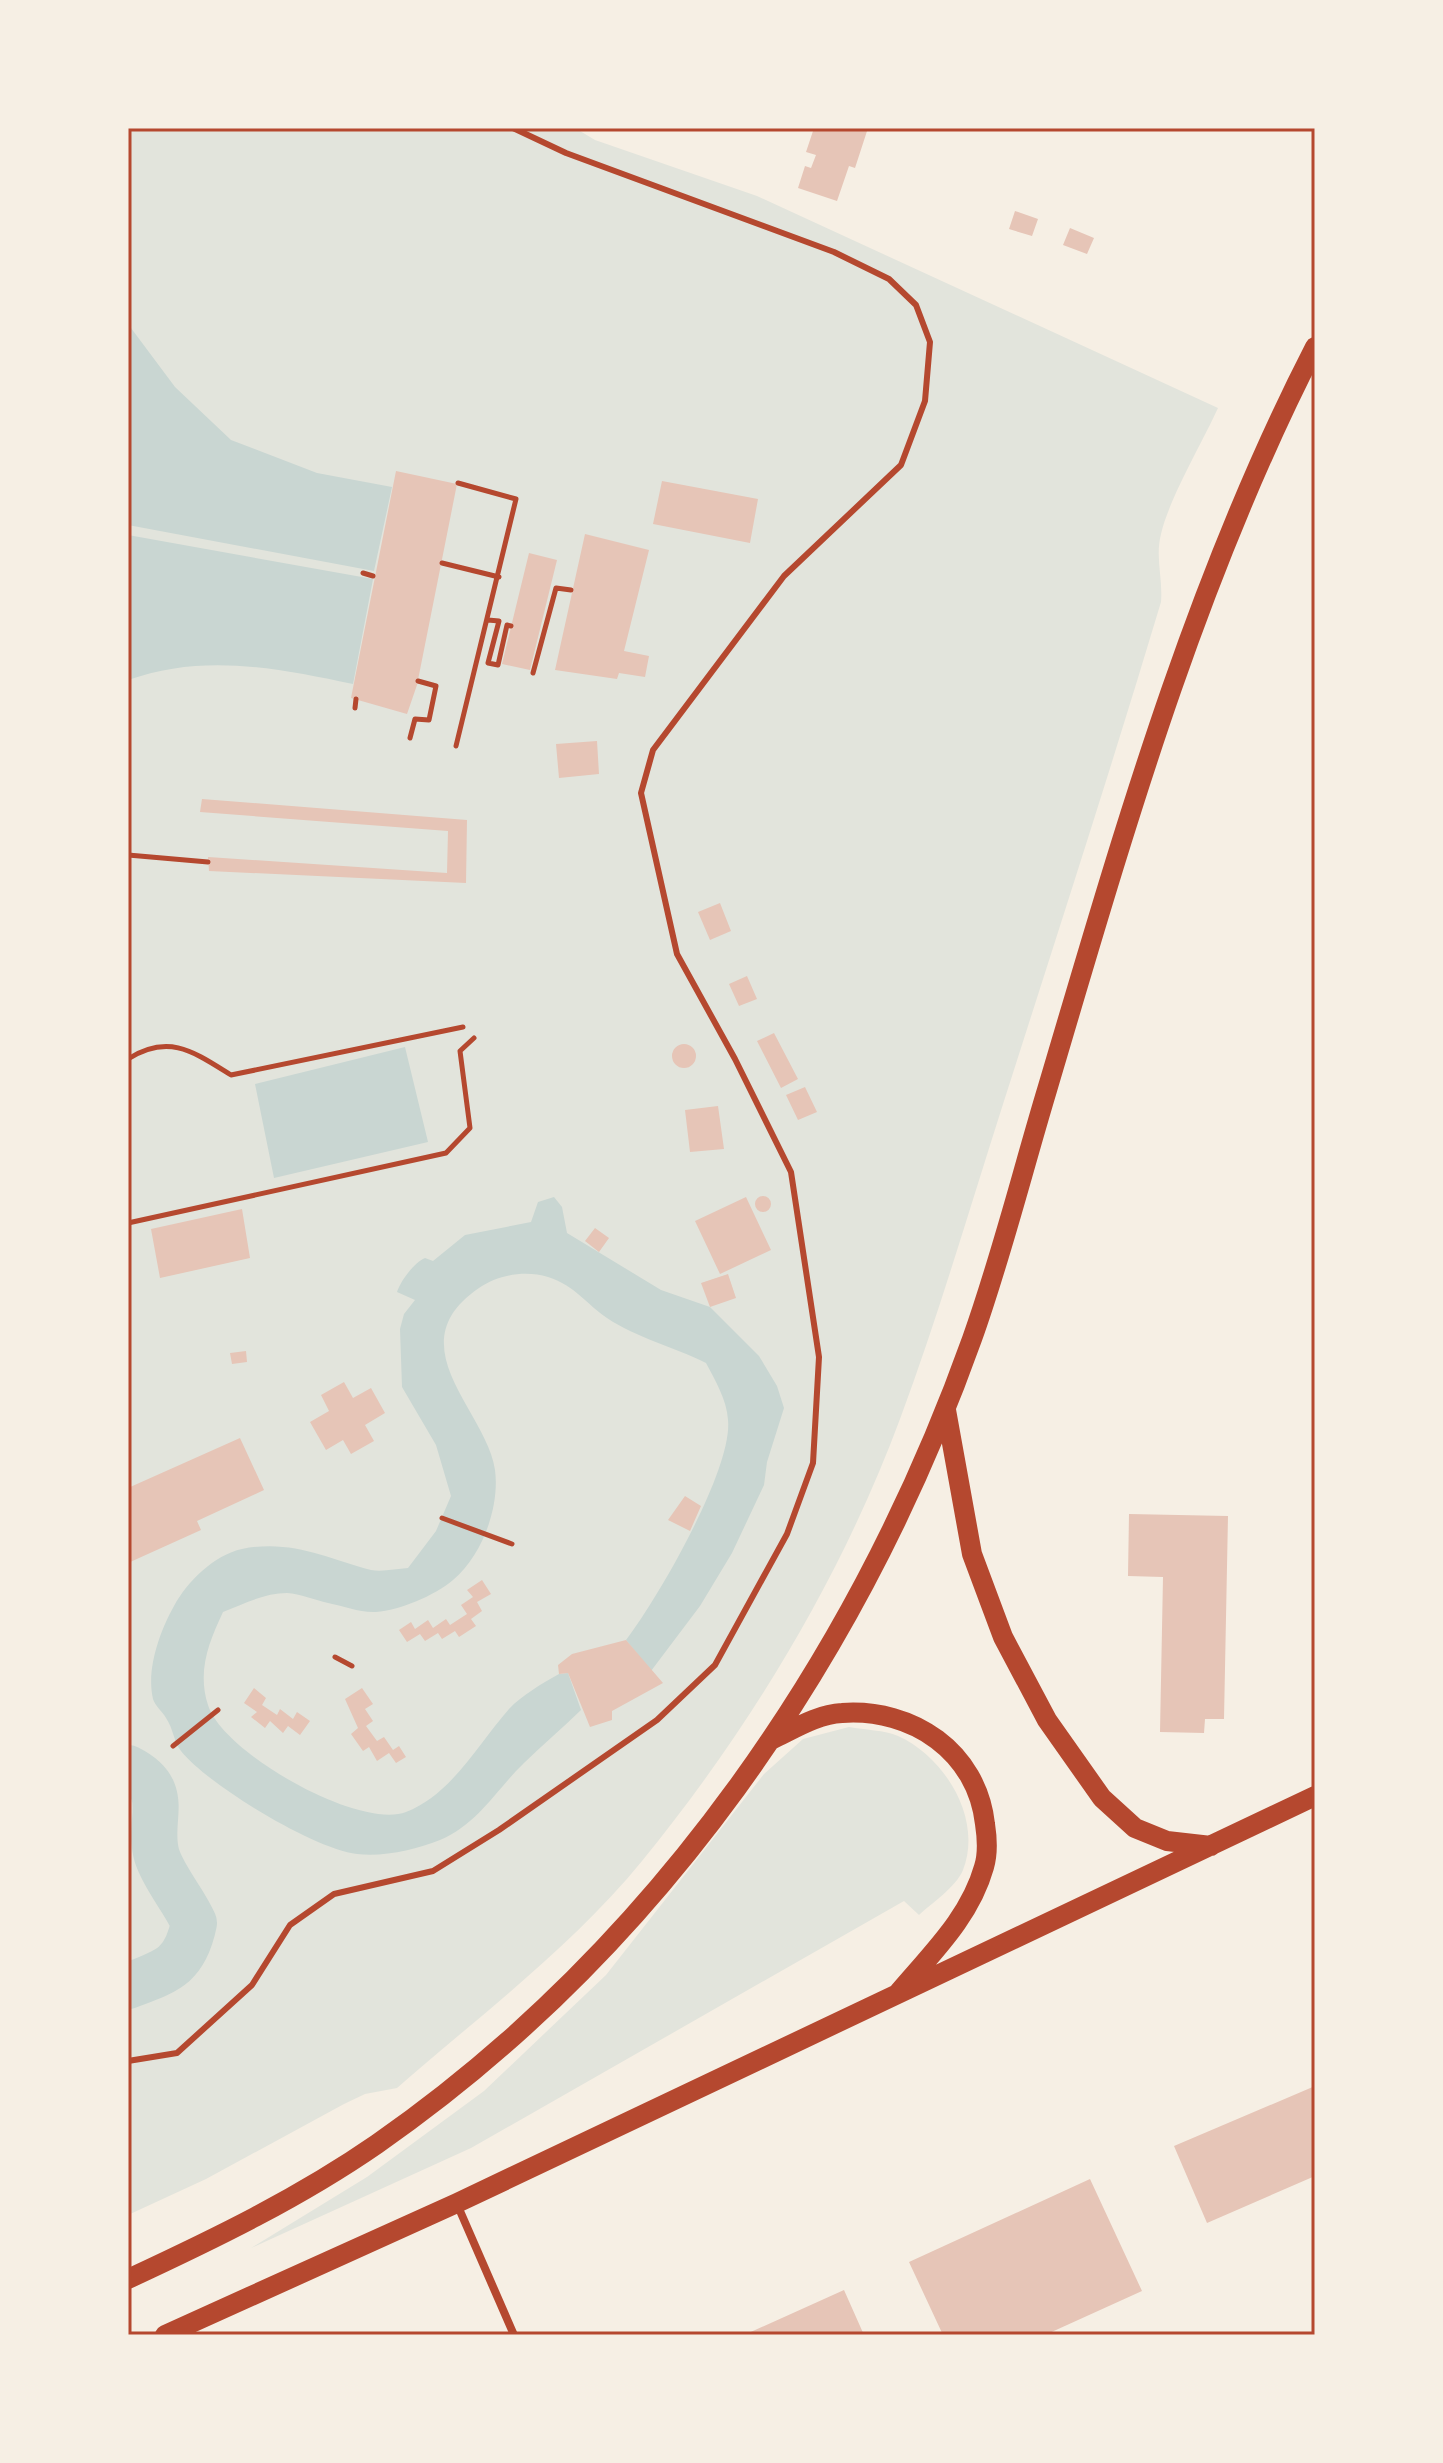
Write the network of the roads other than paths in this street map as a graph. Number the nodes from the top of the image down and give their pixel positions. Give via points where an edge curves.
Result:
1 (513, 128) edge
2 (1315, 347) edge
3 (946, 1410) junction
4 (772, 1739) junction
5 (1315, 1796) edge
6 (1211, 1846) junction
7 (894, 1998) junction
8 (128, 2061) edge
9 (457, 2203) junction
10 (128, 2277) edge
11 (165, 2335) edge
12 (514, 2335) edge

1 - 8 lane via 566,153 834,252 889,279 916,305 930,342 925,401 901,465 784,576 653,750 641,793 677,954 791,1172 819,1357 813,1463 787,1534 715,1665 657,1720 433,1871 334,1894 290,1925 252,1985 177,2053
2 - 3 main road via 1218,554 1105,893 975,1332
3 - 4 main road via 893,1534
3 - 6 main road via 972,1554 1003,1637 1047,1720 1102,1798 1135,1828 1167,1841
4 - 7 main road via 841,1713 901,1721 922,1729 963,1762 983,1803 986,1863 976,1890 962,1917
4 - 10 main road via 686,1855 576,1976 496,2050 379,2143 306,2189 194,2249
5 - 6 main road
6 - 7 main road
7 - 9 main road
9 - 11 main road
9 - 12 street

